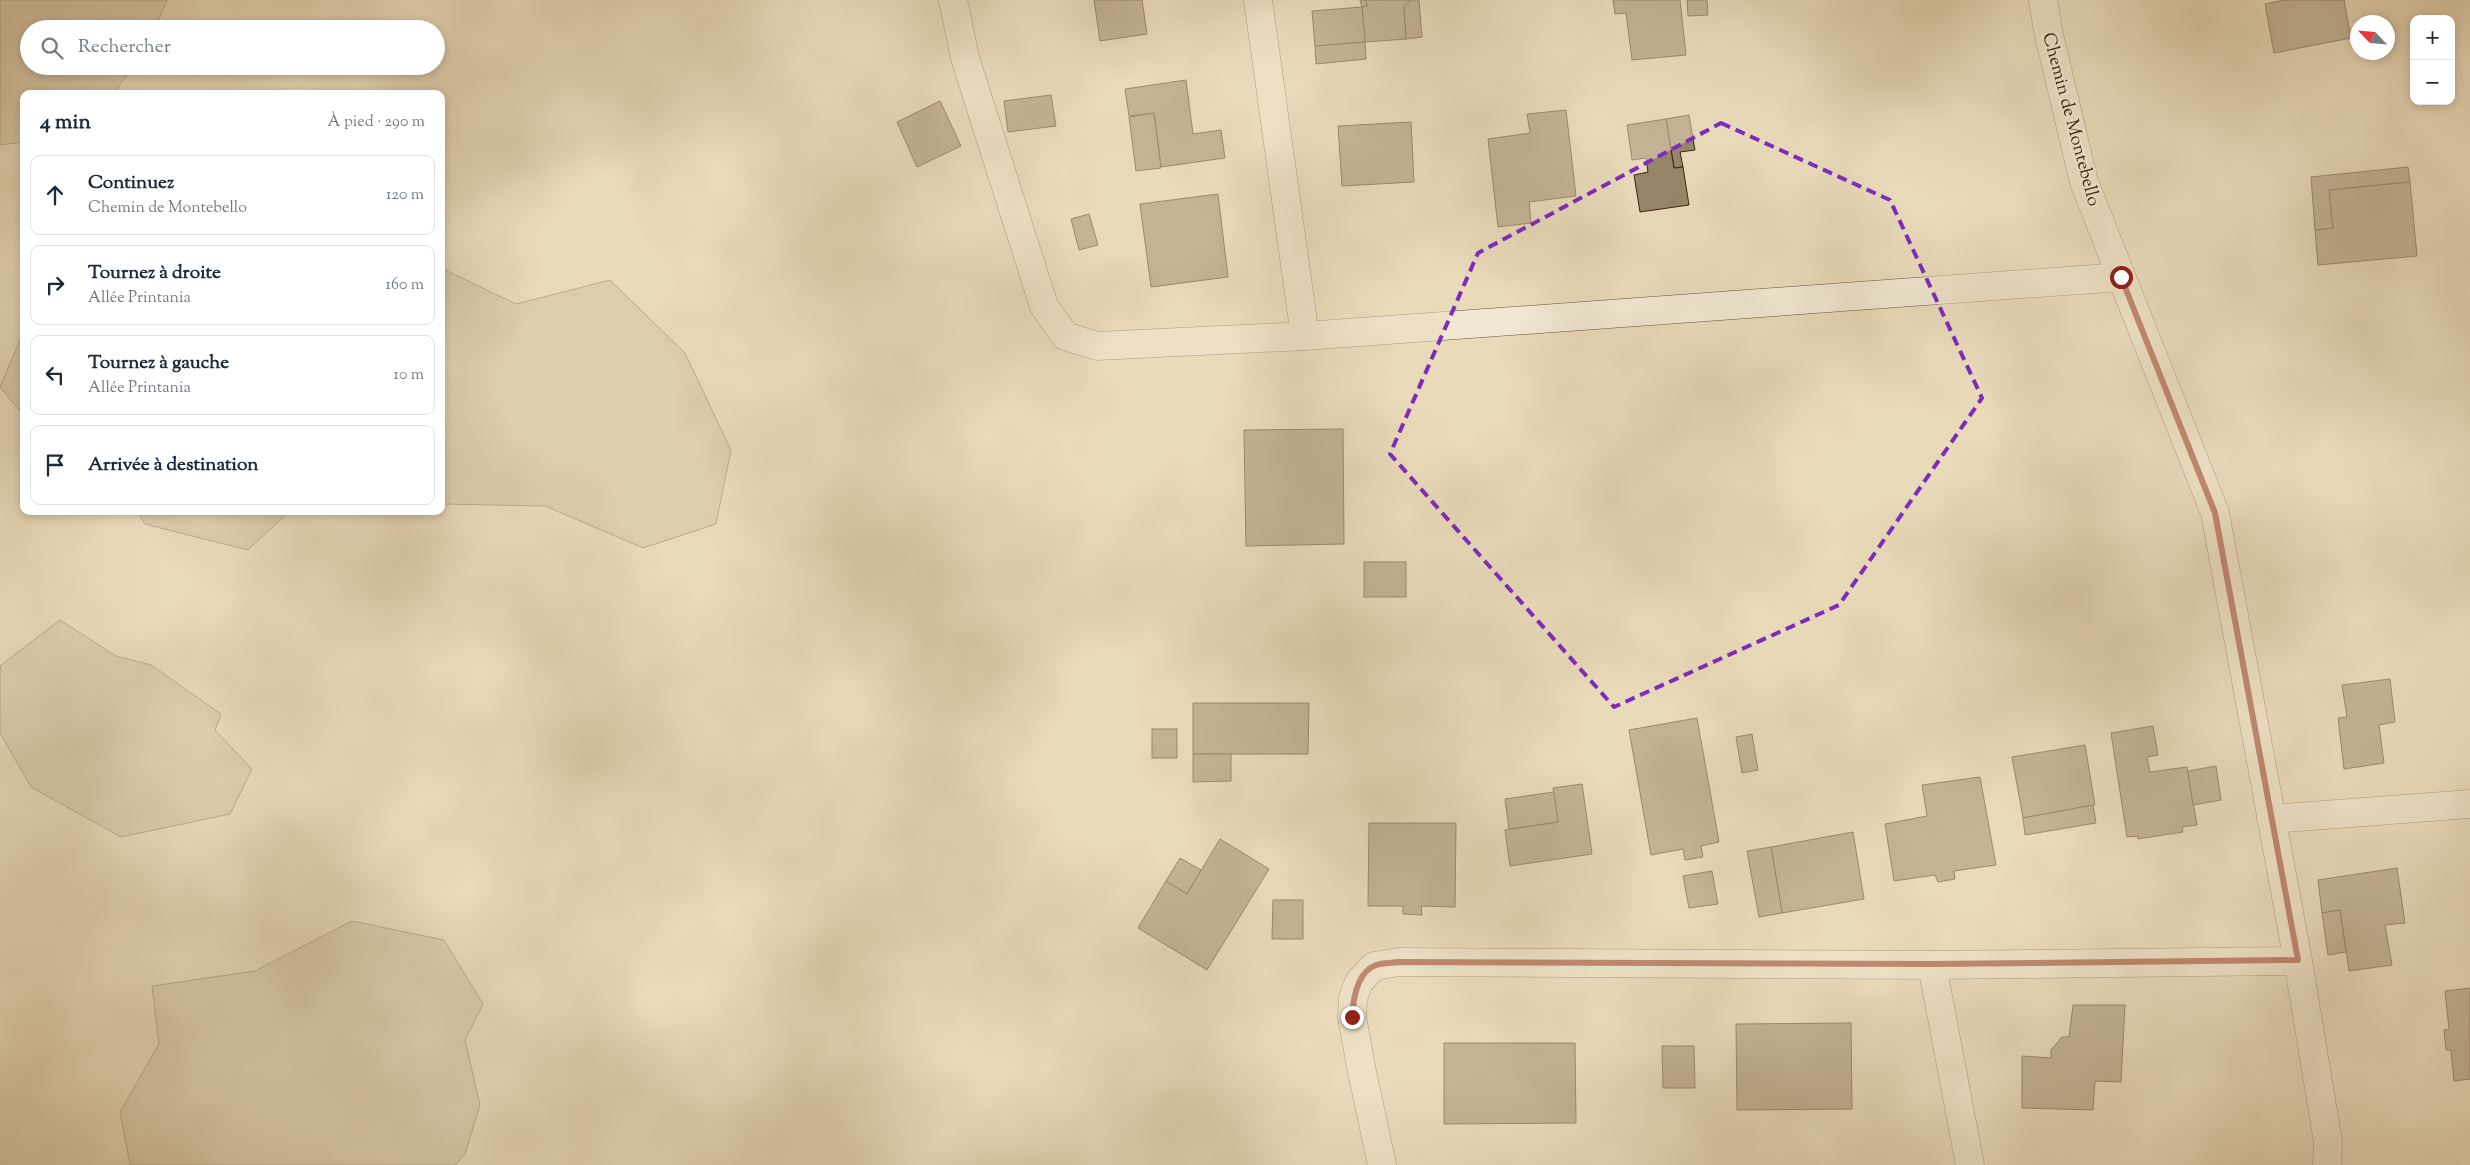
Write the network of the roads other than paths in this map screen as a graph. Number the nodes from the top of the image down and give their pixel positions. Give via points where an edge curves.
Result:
1 (953, 0) edge
2 (1258, 0) edge
3 (2043, 0) edge
4 (2121, 277) junction
5 (1306, 336) junction
6 (2470, 804) edge
7 (2271, 819) junction
8 (2298, 960) junction
9 (1932, 964) junction
10 (1382, 1165) edge
11 (1970, 1165) edge
12 (2327, 1165) edge

1 - 5 street via 965,58 1044,306 1065,336 1097,346
2 - 5 street
3 - 4 street, Chemin de Montebello via 2084,182
4 - 5 street
4 - 7 street, Chemin de Montebello via 2215,513
6 - 7 street
7 - 8 street, Chemin de Montebello
8 - 9 street
8 - 12 street, Chemin de Montebello via 2328,1142
9 - 10 street via 1399,962 1374,966 1359,982 1353,998 1352,1017
9 - 11 street

